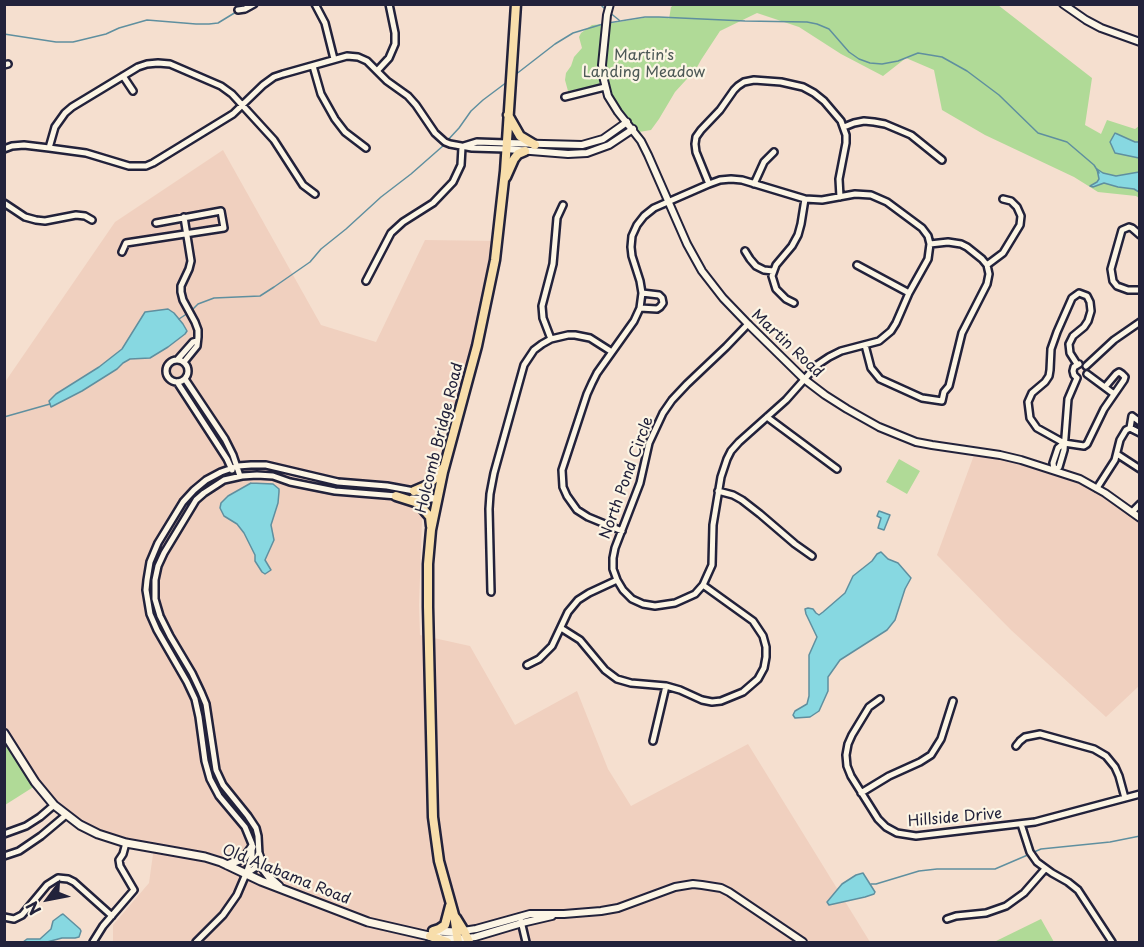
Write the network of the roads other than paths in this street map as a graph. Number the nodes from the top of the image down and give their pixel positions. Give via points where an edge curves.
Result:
1 (254, 4) edge
2 (315, 4) edge
3 (389, 4) edge
4 (516, 4) edge
5 (610, 4) edge
6 (1063, 4) edge
7 (238, 10) dead end
8 (1140, 42) edge
9 (334, 59) junction
10 (313, 66) junction
11 (377, 71) junction
12 (123, 76) junction
13 (605, 87) junction
14 (133, 91) dead end
15 (565, 97) dead end
16 (243, 105) junction
17 (508, 115) junction
18 (627, 122) junction
19 (844, 127) junction
20 (633, 129) junction
21 (535, 145) junction
22 (506, 146) junction
23 (462, 147) junction
24 (49, 148) junction
25 (366, 148) dead end
26 (4, 149) edge
27 (525, 151) junction
28 (774, 152) dead end
29 (942, 160) dead end
30 (504, 183) junction
31 (709, 184) junction
32 (754, 184) junction
33 (315, 194) dead end
34 (840, 197) junction
35 (804, 199) junction
36 (1003, 199) dead end
37 (669, 201) junction
38 (4, 203) edge
39 (563, 205) dead end
40 (184, 217) junction
41 (92, 220) dead end
42 (156, 223) dead end
43 (186, 234) junction
44 (1140, 235) edge
45 (930, 244) junction
46 (746, 251) dead end
47 (122, 252) dead end
48 (857, 265) dead end
49 (987, 266) junction
50 (773, 271) junction
51 (366, 281) dead end
52 (1140, 290) edge
53 (642, 293) junction
54 (909, 293) junction
55 (794, 303) dead end
56 (640, 308) junction
57 (1140, 322) edge
58 (748, 324) junction
59 (550, 339) junction
60 (865, 345) junction
61 (612, 352) junction
62 (181, 361) junction
63 (1077, 364) junction
64 (1086, 366) junction
65 (1088, 374) junction
66 (1077, 378) junction
67 (185, 379) junction
68 (804, 379) junction
69 (177, 382) junction
70 (1105, 387) junction
71 (1114, 394) junction
72 (767, 417) junction
73 (1140, 422) edge
74 (1130, 428) junction
75 (1140, 433) edge
76 (1064, 442) junction
77 (1117, 454) junction
78 (233, 455) junction
79 (227, 459) junction
80 (445, 463) junction
81 (250, 465) junction
82 (235, 467) junction
83 (837, 469) dead end
84 (1140, 469) edge
85 (1054, 470) junction
86 (221, 472) junction
87 (237, 477) junction
88 (1097, 488) junction
89 (414, 490) junction
90 (718, 491) junction
91 (396, 496) junction
92 (437, 499) junction
93 (1140, 504) edge
94 (1132, 512) junction
95 (1140, 518) edge
96 (431, 531) junction
97 (622, 531) junction
98 (812, 556) dead end
99 (617, 580) junction
100 (703, 585) junction
101 (491, 592) dead end
102 (561, 628) junction
103 (527, 666) dead end
104 (666, 686) junction
105 (880, 699) dead end
106 (953, 701) dead end
107 (4, 733) edge
108 (652, 741) dead end
109 (1016, 746) dead end
110 (861, 793) junction
111 (1140, 794) edge
112 (1125, 798) junction
113 (54, 805) junction
114 (66, 815) junction
115 (1021, 824) junction
116 (4, 834) edge
117 (126, 843) junction
118 (252, 847) junction
119 (259, 855) junction
120 (4, 856) edge
121 (226, 865) junction
122 (1045, 869) junction
123 (246, 874) junction
124 (283, 889) junction
125 (451, 903) junction
126 (112, 916) junction
127 (4, 917) edge
128 (521, 919) junction
129 (947, 919) dead end
130 (431, 933) junction
131 (462, 937) edge
132 (93, 942) edge
133 (196, 942) edge
134 (447, 942) edge
135 (526, 942) edge
136 (803, 942) edge
137 (1112, 942) edge

1 - 7 street
2 - 9 street
3 - 11 street via 394,44 389,58
4 - 17 main road, Holcomb Bridge Road
5 - 13 street, Martin Road via 602,65
6 - 8 street via 1101,28
9 - 10 street
9 - 11 street via 358,57
10 - 16 street via 274,77
10 - 25 street via 321,94 335,119
11 - 23 street via 412,100 440,138
12 - 14 street
12 - 16 street via 147,64 170,64 221,86
12 - 24 street via 65,112 55,127
13 - 15 street
13 - 18 street, Martin Road
16 - 24 street via 146,166 129,166 86,153
16 - 33 street via 274,140 303,185
17 - 21 main road via 520,136
17 - 22 main road, Holcomb Bridge Road
18 - 20 street, Martin Road
18 - 21 street via 593,142
19 - 29 street via 864,121 885,124 911,135
19 - 31 street via 824,101 803,87 781,82 744,82 696,137 696,152
19 - 34 street
20 - 27 street via 588,153
20 - 37 street, Martin Road
21 - 22 street
22 - 23 street
22 - 27 street
22 - 30 main road, Holcomb Bridge Road
23 - 51 street via 461,165 453,182 433,203 391,233
24 - 26 street via 18,145
27 - 30 main road via 514,159
28 - 32 street via 764,162
30 - 80 main road, Holcomb Bridge Road via 485,312
31 - 32 street via 731,179
31 - 37 street
32 - 35 street
34 - 35 street
34 - 45 street via 862,194 880,198 922,228
35 - 50 street via 798,235
36 - 49 street via 1017,207 1020,225 1003,254
37 - 53 street via 644,216 632,236 632,256
37 - 58 street, Martin Road via 702,271
38 - 41 street via 36,220 76,215
39 - 59 street via 557,218 553,264 542,306
40 - 42 street
40 - 43 street
40 - 43 street via 221,211 223,219 224,228
43 - 47 street via 126,243
43 - 62 street via 191,261 181,292 198,330 197,341
44 - 52 street via 1129,227 1122,230 1111,275 1117,286
45 - 49 street via 961,244
45 - 54 street via 928,259
46 - 50 street via 756,266
48 - 54 street
49 - 60 street via 987,284 962,333 942,401 922,398 880,379 871,368
50 - 55 street via 776,289
53 - 56 street
53 - 56 street via 659,296 663,303 657,309
54 - 60 street via 891,331
56 - 61 street
57 - 64 street
58 - 68 street, Martin Road
58 - 97 street, North Pond Circle via 663,413
59 - 61 street via 583,336
59 - 101 street via 534,350 524,365 494,473 489,509
60 - 68 street via 829,357
61 - 97 street via 587,394 562,478 567,496 577,510
62 - 67 street via 189,372
62 - 69 street via 169,363 166,372 170,380
63 - 64 street
63 - 66 street via 1073,371
63 - 76 street via 1069,344 1088,321 1091,311 1087,296 1079,293 1072,298 1057,332 1049,376 1029,397 1027,406 1037,428
64 - 65 street
65 - 66 street
65 - 70 street
66 - 76 street via 1068,399
67 - 69 street
67 - 78 street
68 - 72 street
68 - 85 street, Martin Road via 846,409 900,437 932,446 1000,454
69 - 79 street
70 - 71 street
70 - 71 street via 1119,372 1125,376
71 - 76 street via 1087,444
72 - 83 street
72 - 90 street via 731,451
73 - 74 street via 1132,416
74 - 75 street
74 - 77 street via 1120,440
76 - 85 street via 1059,466
77 - 84 street
77 - 88 street
78 - 81 street
78 - 82 street
79 - 82 street
79 - 86 street
80 - 89 main road via 432,481
80 - 92 main road, Holcomb Bridge Road
81 - 82 street
81 - 89 street via 266,465 338,482
82 - 86 street
82 - 87 street
85 - 88 street, Martin Road
86 - 118 street via 206,480 182,504 153,553 146,590 153,622 195,699 211,780 245,827
87 - 91 street via 273,476 335,491
87 - 119 street via 224,480 196,500 158,566 155,598 159,616 204,698 219,778 256,828
88 - 94 street, Martin Road
89 - 92 street
90 - 98 street via 742,500
90 - 100 street via 712,565
91 - 92 street
91 - 96 main road via 418,503 430,517
92 - 96 main road, Holcomb Bridge Road
93 - 94 street
94 - 95 street, Martin Road
96 - 125 main road, Holcomb Bridge Road via 428,598 432,800 439,861
97 - 99 street, North Pond Circle via 613,558
99 - 100 street via 632,599 655,606 683,600
99 - 102 street via 578,600
100 - 104 street via 758,626 766,646 764,668 749,688 721,701 702,700
102 - 103 street via 552,646
102 - 104 street via 580,640 616,679
104 - 108 street
105 - 110 street, Hillside Drive via 869,708 848,744 847,766
106 - 110 street via 941,739 931,755
107 - 113 main road, Old Alabama Road via 35,783
109 - 112 street via 1031,734 1040,734 1094,749 1114,767
110 - 115 street, Hillside Drive via 881,823 904,835
111 - 112 street, Hillside Drive
112 - 115 street, Hillside Drive
113 - 114 main road, Old Alabama Road
113 - 116 street via 26,826
114 - 117 main road, Old Alabama Road via 88,829
114 - 120 street via 19,851
115 - 122 street via 1030,852
117 - 121 main road, Old Alabama Road via 205,857
117 - 126 street via 120,866 134,890
118 - 121 main road via 244,858
118 - 123 street
119 - 123 street via 255,868
119 - 124 main road via 264,870
121 - 123 main road, Old Alabama Road
122 - 129 street via 1006,906
122 - 137 street via 1078,890
123 - 124 main road, Old Alabama Road
123 - 133 street via 223,915
124 - 130 main road, Old Alabama Road via 359,919
125 - 130 main road via 445,925
125 - 131 main road, Holcomb Bridge Road
126 - 127 street via 74,882 58,878 47,885 22,915
126 - 132 street
128 - 131 street, Old Alabama Road
128 - 135 street
128 - 136 street, Old Alabama Road via 539,913 618,908 693,884 729,892
130 - 131 main road, Old Alabama Road
130 - 134 main road

